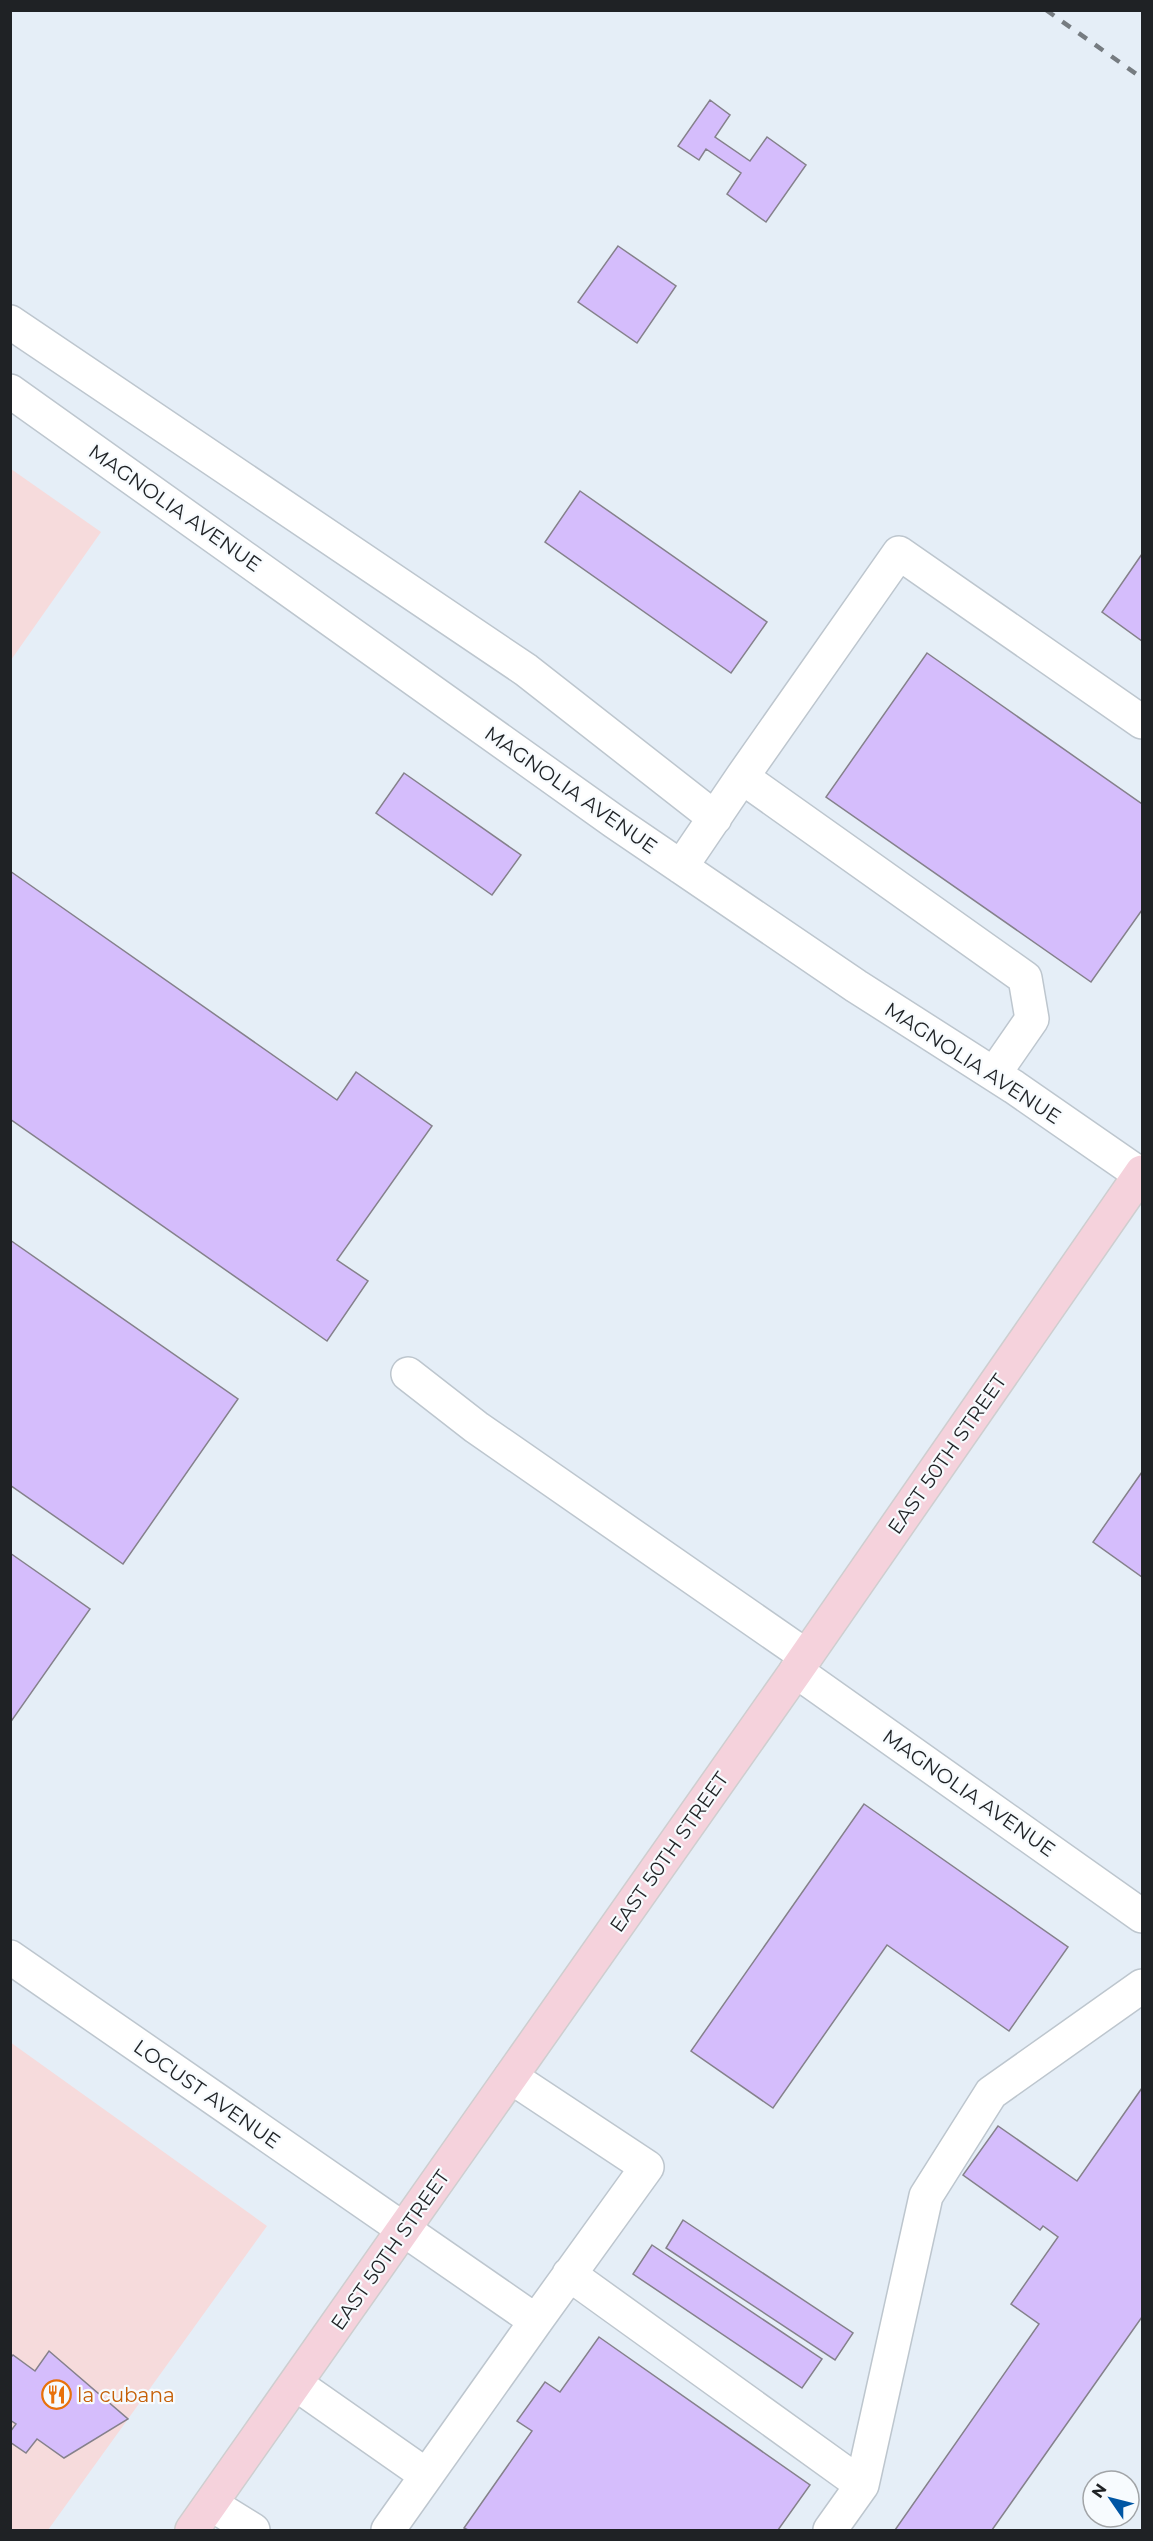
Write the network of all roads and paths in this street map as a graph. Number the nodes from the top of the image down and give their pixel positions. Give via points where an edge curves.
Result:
1 (10, 322) edge
2 (10, 391) edge
3 (1143, 722) edge
4 (742, 777) junction
5 (715, 818) junction
6 (681, 867) junction
7 (994, 1074) junction
8 (1142, 1174) edge
9 (408, 1374) dead end
10 (801, 1663) junction
11 (1143, 1916) edge
12 (10, 1957) edge
13 (1143, 1986) edge
14 (511, 2078) junction
15 (404, 2230) junction
16 (569, 2274) junction
17 (536, 2321) junction
18 (296, 2384) junction
19 (426, 2475) junction
20 (862, 2485) junction
21 (211, 2504) junction
22 (192, 2530) edge
23 (253, 2530) edge
24 (388, 2530) edge
25 (830, 2530) edge

1 - 5 street via 526,670
2 - 6 street, MAGNOLIA AVENUE
3 - 4 street via 899,553
4 - 5 street
4 - 7 street via 1025,978 1032,1019
5 - 6 street
6 - 7 street, MAGNOLIA AVENUE
7 - 8 street, MAGNOLIA AVENUE
8 - 10 main road, EAST 50TH STREET
9 - 10 street, MAGNOLIA AVENUE
10 - 11 street, MAGNOLIA AVENUE
10 - 14 main road, EAST 50TH STREET
12 - 15 street, LOCUST AVENUE
13 - 20 street via 991,2093 926,2196
14 - 15 main road, EAST 50TH STREET
14 - 16 street via 647,2168
15 - 17 street, LOCUST AVENUE
15 - 18 main road, EAST 50TH STREET
16 - 17 street
16 - 20 street
17 - 19 street
18 - 19 street
18 - 21 main road, EAST 50TH STREET
19 - 24 street
20 - 25 street
21 - 22 main road, EAST 50TH STREET
21 - 23 street

